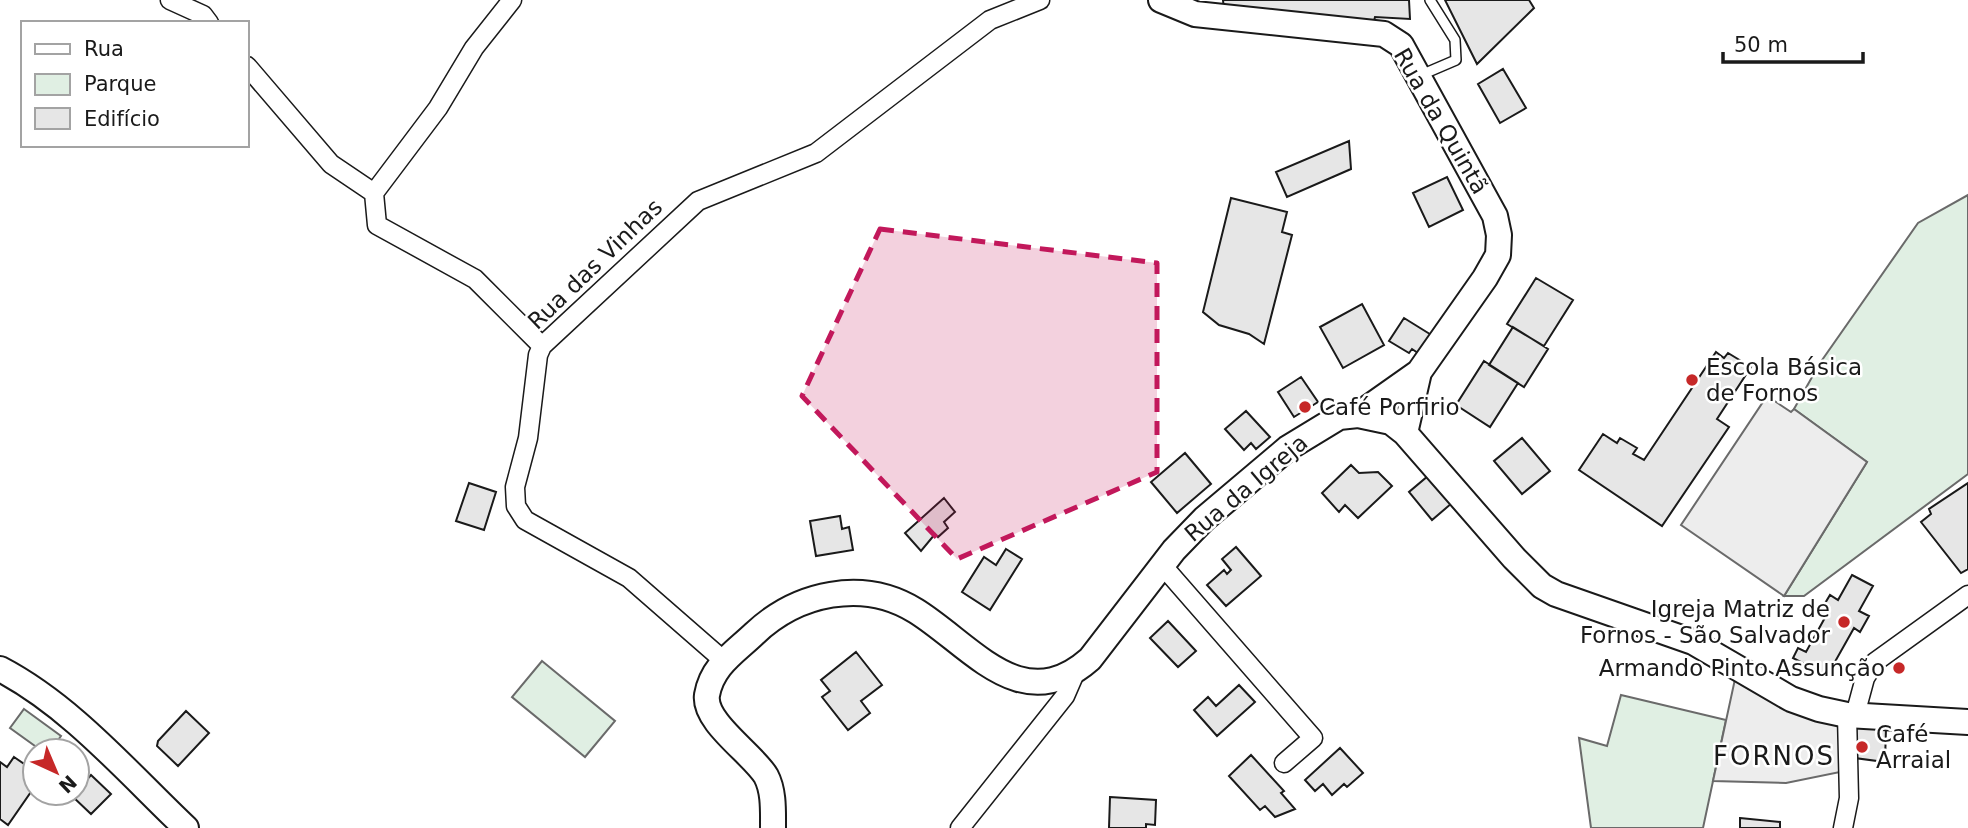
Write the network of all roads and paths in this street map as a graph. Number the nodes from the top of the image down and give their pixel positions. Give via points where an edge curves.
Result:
1 (170, 0) edge
2 (512, 0) edge
3 (1040, 0) edge
4 (1161, 0) edge
5 (1430, 0) edge
6 (208, 21) edge
7 (248, 67) edge
8 (1419, 76) junction
9 (374, 193) junction
10 (542, 346) junction
11 (1419, 372) junction
12 (1358, 415) junction
13 (1405, 433) junction
14 (1162, 565) junction
15 (1968, 595) edge
16 (723, 660) junction
17 (0, 669) edge
18 (1075, 673) junction
19 (1851, 715) junction
20 (1968, 722) edge
21 (1284, 764) dead end
22 (186, 828) edge
23 (773, 828) edge
24 (960, 828) edge
25 (1843, 828) edge

1 - 6 street
2 - 9 street
3 - 10 street, Rua das Vinhas via 990,20 816,153 698,201
4 - 8 main road, Rua da Quintã via 1195,14 1384,34 1401,45
5 - 8 lane via 1455,40 1456,60
7 - 9 street via 331,164
8 - 11 main road, Rua da Quintã via 1495,216 1499,235 1498,255 1485,278
9 - 10 street via 377,225 475,279
10 - 16 street, Rua das Vinhas via 528,438 515,487 516,506 525,520 629,578
11 - 12 main road, Rua da Quintã
11 - 13 main road, Rua da Quintã
12 - 13 main road, Rua da Igreja via 1391,422
12 - 14 main road, Rua da Igreja via 1329,422 1288,448 1204,519
13 - 19 main road, Rua da Igreja via 1542,586 1693,642 1791,699
14 - 18 main road, Rua da Igreja
14 - 21 street via 1313,738
15 - 19 street via 1875,662
16 - 18 main road via 771,617 837,593 893,600 916,611 970,653 1012,678 1056,682
16 - 23 main road via 706,699 719,724 766,776 774,803
17 - 22 main road via 70,719
18 - 24 street via 1065,696
19 - 20 main road, Rua da Igreja
19 - 25 street via 1849,798

